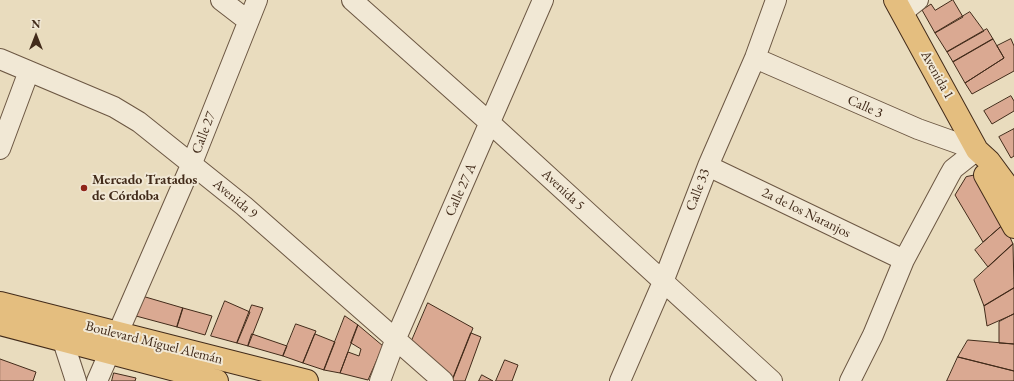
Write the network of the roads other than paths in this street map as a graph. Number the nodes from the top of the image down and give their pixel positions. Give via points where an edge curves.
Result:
1 (221, 0) edge
2 (257, 0) edge
3 (352, 0) edge
4 (543, 0) edge
5 (776, 0) edge
6 (905, 4) edge
7 (248, 20) junction
8 (755, 58) junction
9 (0, 60) edge
10 (29, 72) junction
11 (490, 123) junction
12 (0, 149) edge
13 (977, 150) junction
14 (192, 163) junction
15 (708, 166) junction
16 (1014, 195) edge
17 (1014, 227) edge
18 (904, 260) junction
19 (662, 282) junction
20 (0, 303) edge
21 (0, 324) edge
22 (396, 338) junction
23 (63, 341) junction
24 (113, 343) junction
25 (76, 381) edge
26 (97, 381) edge
27 (216, 381) edge
28 (308, 381) edge
29 (380, 381) edge
30 (443, 381) edge
31 (620, 381) edge
32 (772, 381) edge
33 (850, 381) edge

1 - 7 street
2 - 7 street, Calle 27
3 - 11 street, Avenida 5
4 - 11 street, Calle 27 A
5 - 8 street, Calle 33
6 - 13 main road, Avenida 1
7 - 14 street, Calle 27
8 - 13 street, Calle 3 via 918,129
8 - 15 street, Calle 33
9 - 10 street, Avenida 9
10 - 12 street
10 - 14 street, Avenida 9 via 114,107 139,122
11 - 19 street, Avenida 5
11 - 22 street, Calle 27 A
13 - 16 main road via 989,161
13 - 17 main road via 980,166
13 - 18 street via 953,169
14 - 22 street, Avenida 9
14 - 24 street, Calle 27
15 - 18 street, 2a de los Naranjos
15 - 19 street, Calle 33
18 - 33 street via 873,335
19 - 31 street, Calle 33
19 - 32 street, Avenida 5
20 - 24 main road, Boulevard Miguel Alemán
21 - 23 main road, Boulevard Miguel Alemán
22 - 29 street, Calle 27 A
22 - 30 street, Avenida 9
23 - 24 main road, Boulevard Miguel Alemán
23 - 25 street
24 - 26 street, Calle 27
24 - 27 main road, Boulevard Miguel Alemán
24 - 28 main road, Boulevard Miguel Alemán

